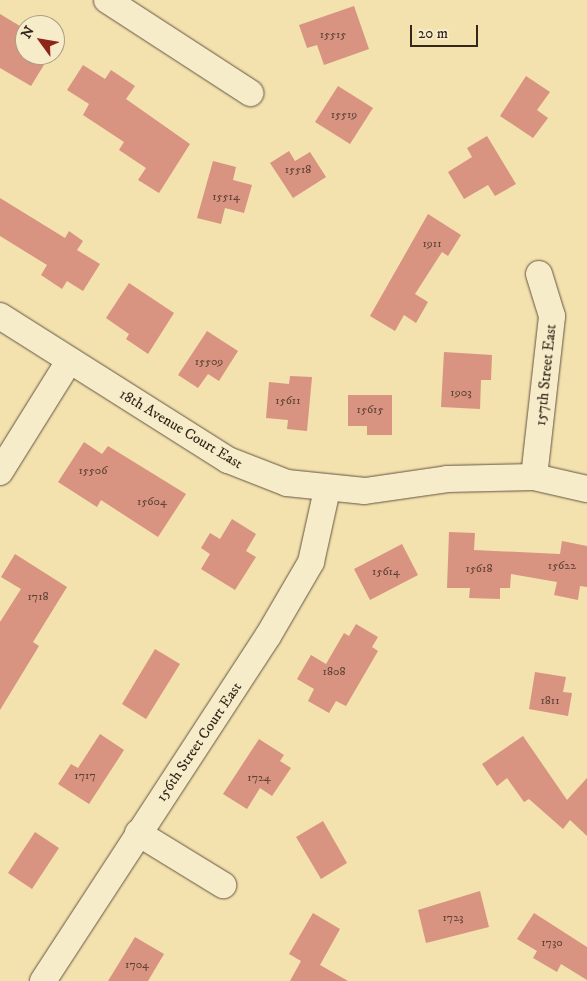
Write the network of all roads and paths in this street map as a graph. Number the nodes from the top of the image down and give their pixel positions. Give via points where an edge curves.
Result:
1 (107, 0) edge
2 (250, 93) dead end
3 (540, 274) dead end
4 (0, 316) edge
5 (69, 361) junction
6 (0, 472) edge
7 (534, 477) junction
8 (587, 489) edge
9 (327, 490) junction
10 (138, 833) junction
11 (223, 885) dead end
12 (43, 981) edge

1 - 2 street
3 - 7 street, 157th Street East via 552,316
4 - 5 street, 18th Avenue Court East
5 - 6 street
5 - 9 street, 18th Avenue Court East via 243,468
7 - 8 street, 18th Avenue Court East
7 - 9 street, 18th Avenue Court East
9 - 10 street, 156th Street Court East via 311,562 268,636
10 - 11 street
10 - 12 street, 156th Street Court East

